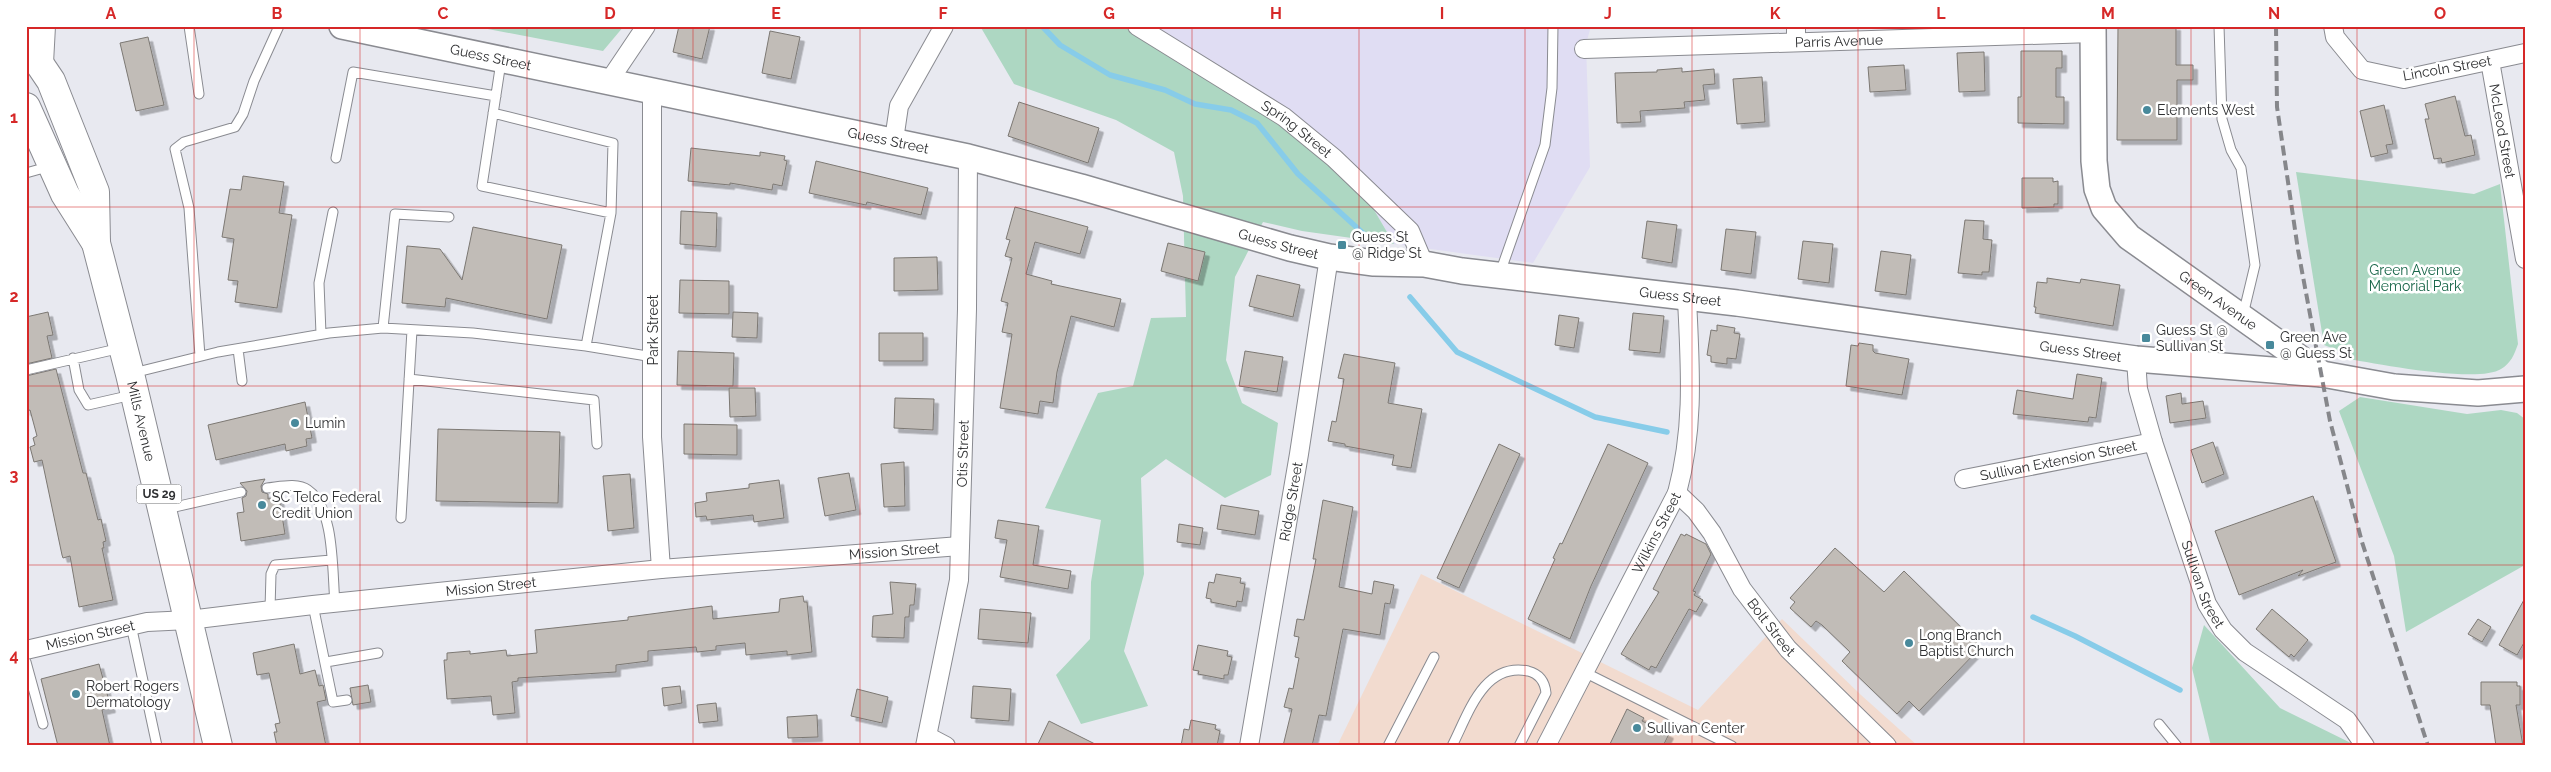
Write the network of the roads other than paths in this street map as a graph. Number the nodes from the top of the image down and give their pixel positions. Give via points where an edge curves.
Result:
1 (41, 26) edge
2 (188, 26) edge
3 (279, 26) edge
4 (342, 26) edge
5 (646, 26) edge
6 (944, 26) edge
7 (1138, 26) edge
8 (1553, 26) edge
9 (2219, 26) edge
10 (2333, 26) edge
11 (2093, 30) edge
12 (411, 33) edge
13 (1796, 34) edge
14 (1584, 49) dead end
15 (32, 53) edge
16 (2525, 53) edge
17 (502, 59) junction
18 (2490, 61) junction
19 (608, 81) junction
20 (652, 90) junction
21 (199, 94) dead end
22 (496, 96) junction
23 (26, 107) edge
24 (493, 113) junction
25 (894, 140) junction
26 (968, 157) junction
27 (336, 158) dead end
28 (53, 166) junction
29 (26, 172) edge
30 (333, 212) dead end
31 (611, 213) junction
32 (449, 217) dead end
33 (96, 242) junction
34 (1329, 257) junction
35 (2525, 259) edge
36 (1424, 264) junction
37 (1499, 275) junction
38 (1686, 299) junction
39 (2243, 318) junction
40 (383, 328) junction
41 (412, 330) junction
42 (321, 334) junction
43 (586, 346) junction
44 (124, 348) junction
45 (238, 349) junction
46 (200, 356) junction
47 (653, 357) junction
48 (73, 358) junction
49 (2136, 359) junction
50 (26, 370) edge
51 (2322, 374) junction
52 (409, 379) junction
53 (242, 381) dead end
54 (133, 384) junction
55 (2525, 389) edge
56 (2153, 442) junction
57 (597, 444) dead end
58 (1964, 479) dead end
59 (267, 488) dead end
60 (241, 492) dead end
61 (1677, 492) junction
62 (162, 510) junction
63 (401, 518) dead end
64 (960, 546) junction
65 (331, 560) junction
66 (661, 569) junction
67 (334, 603) junction
68 (313, 605) junction
69 (270, 609) junction
70 (189, 620) junction
71 (131, 626) junction
72 (26, 650) edge
73 (378, 653) dead end
74 (1434, 656) dead end
75 (26, 662) edge
76 (326, 662) junction
77 (1584, 672) junction
78 (347, 700) dead end
79 (43, 724) dead end
80 (2159, 724) dead end
81 (926, 741) edge
82 (157, 746) edge
83 (218, 746) edge
84 (946, 746) edge
85 (1249, 746) edge
86 (1388, 746) edge
87 (1452, 746) edge
88 (1519, 746) edge
89 (1546, 746) edge
90 (1732, 746) edge
91 (1887, 746) edge
92 (2177, 746) edge
93 (2365, 746) edge

1 - 15 main road
2 - 21 lane
3 - 46 lane via 235,127 184,142 175,149 189,208
4 - 12 street, Guess Street
5 - 19 street
6 - 25 street via 899,106
7 - 36 street, Spring Street via 1284,117 1334,158 1410,231
8 - 37 lane via 1552,88 1545,145
9 - 39 lane via 2222,119 2231,150 2241,168 2255,264
10 - 18 street, Lincoln Street via 2335,37 2362,70 2404,79
11 - 13 street, Parris Avenue
11 - 39 street, Green Avenue via 2094,161 2096,189 2104,208 2129,237
12 - 17 street, Guess Street
13 - 14 street, Parris Avenue
15 - 33 main road, Mills Avenue / US 29 via 51,81 95,192
16 - 18 street, Lincoln Street
17 - 19 street, Guess Street
17 - 22 lane
18 - 35 street, McLeod Street
19 - 20 street, Guess Street
20 - 25 street, Guess Street
20 - 47 street, Park Street
22 - 24 lane
22 - 27 lane via 353,72
23 - 28 main road, Mills Avenue / US 29
24 - 31 lane via 614,143
24 - 31 lane via 482,186
25 - 26 street, Guess Street
26 - 34 street, Guess Street
26 - 64 street, Otis Street
28 - 29 lane
28 - 33 main road, Mills Avenue / US 29 via 65,194
30 - 42 lane via 320,283
31 - 43 lane
32 - 40 lane via 395,214
33 - 44 main road, Mills Avenue / US 29
34 - 36 street, Guess Street via 1374,263
34 - 85 street, Ridge Street via 1301,445
36 - 37 street, Guess Street
37 - 38 street, Guess Street
38 - 49 street, Guess Street via 1737,303
38 - 61 street, Wilkins Street via 1691,409 1685,462
39 - 51 street, Green Avenue
40 - 41 lane
40 - 42 lane
41 - 43 lane via 473,333
41 - 52 lane
42 - 45 lane
43 - 47 lane
44 - 48 lane
44 - 54 main road, Mills Avenue / US 29
45 - 46 lane
45 - 53 lane
46 - 54 lane
47 - 66 street, Park Street via 652,437
48 - 50 lane
48 - 54 lane via 79,390 88,405
49 - 51 street, Guess Street
49 - 56 street, Sullivan Street via 2138,389
51 - 55 street, Green Avenue via 2394,387 2478,392
52 - 57 lane via 594,400
52 - 63 lane
54 - 62 main road, Mills Avenue / US 29
56 - 58 street, Sullivan Extension Street
56 - 93 street, Sullivan Street via 2207,604 2223,630 2244,652 2347,720
59 - 65 lane via 293,485 307,489 321,502 327,520
60 - 62 lane
61 - 77 street, Wilkins Street
61 - 91 street, Bolt Street via 1712,533 1742,589 1788,649
62 - 70 main road, Mills Avenue / US 29
64 - 66 street, Mission Street
64 - 81 street, Otis Street via 959,580
65 - 67 lane
65 - 69 lane via 275,565 271,574
66 - 67 street, Mission Street
67 - 68 street, Mission Street
68 - 69 street, Mission Street
68 - 76 lane
69 - 70 street, Mission Street
70 - 71 street, Mission Street
70 - 83 main road, Mills Avenue / US 29
71 - 72 street, Mission Street
71 - 82 lane
73 - 76 lane
74 - 86 lane
75 - 79 lane
76 - 78 lane via 333,702
77 - 89 street, Wilkins Street
77 - 90 lane
80 - 92 lane
81 - 84 street
87 - 88 lane via 1485,684 1499,674 1528,672 1538,676 1545,685 1546,694

